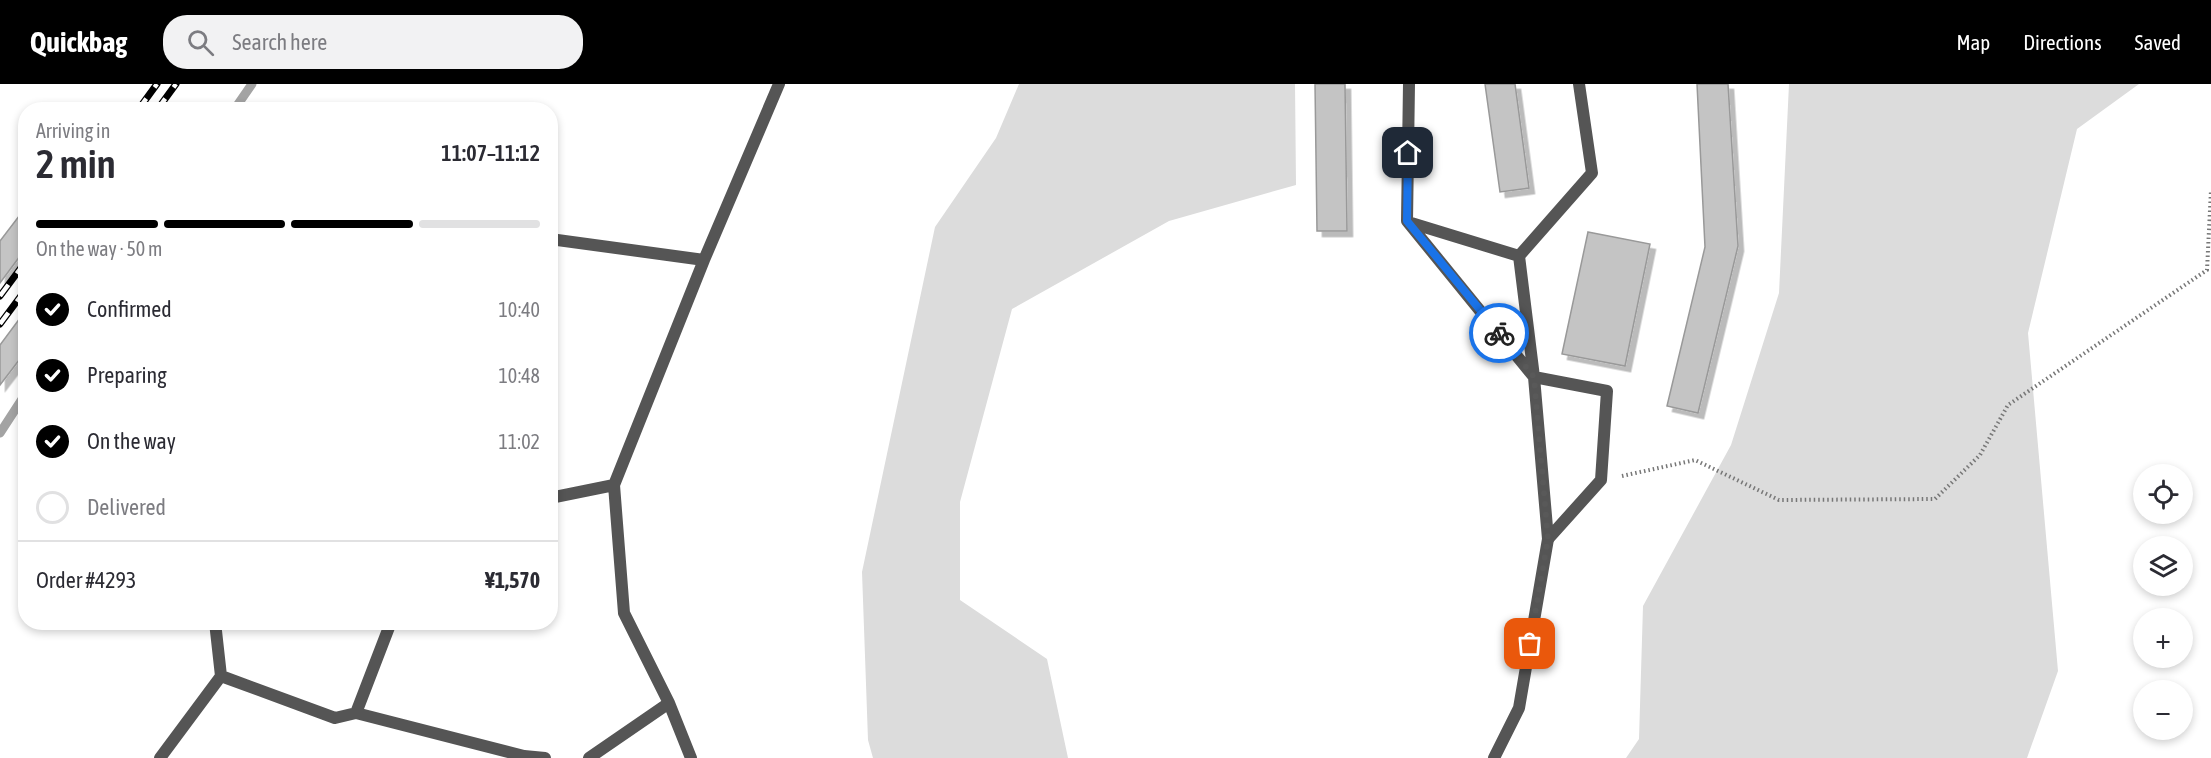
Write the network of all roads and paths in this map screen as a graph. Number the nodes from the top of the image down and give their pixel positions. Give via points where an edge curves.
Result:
1 (779, 84) edge
2 (1409, 84) edge
3 (1579, 84) edge
4 (2211, 190) edge
5 (1407, 221) junction
6 (558, 240) edge
7 (1519, 256) junction
8 (704, 260) junction
9 (1534, 377) junction
10 (1601, 480) junction
11 (614, 485) junction
12 (558, 496) edge
13 (1548, 539) junction
14 (216, 630) edge
15 (388, 630) edge
16 (221, 676) junction
17 (669, 703) junction
18 (356, 713) junction
19 (160, 758) edge
20 (545, 758) edge
21 (589, 758) edge
22 (692, 758) edge
23 (1494, 758) edge

1 - 8 street
2 - 5 street
3 - 7 street via 1592,173
4 - 10 path via 2207,270 2008,405 1980,455 1935,499 1779,500 1695,460
5 - 7 street
5 - 9 street
6 - 8 street
7 - 9 street
8 - 11 street
9 - 10 street via 1606,391
9 - 13 street
10 - 13 street
11 - 12 street
11 - 17 street via 624,613
13 - 23 street via 1519,708
14 - 16 street
15 - 18 street
16 - 18 street via 335,718
16 - 19 street
17 - 21 street
17 - 22 street
18 - 20 street

